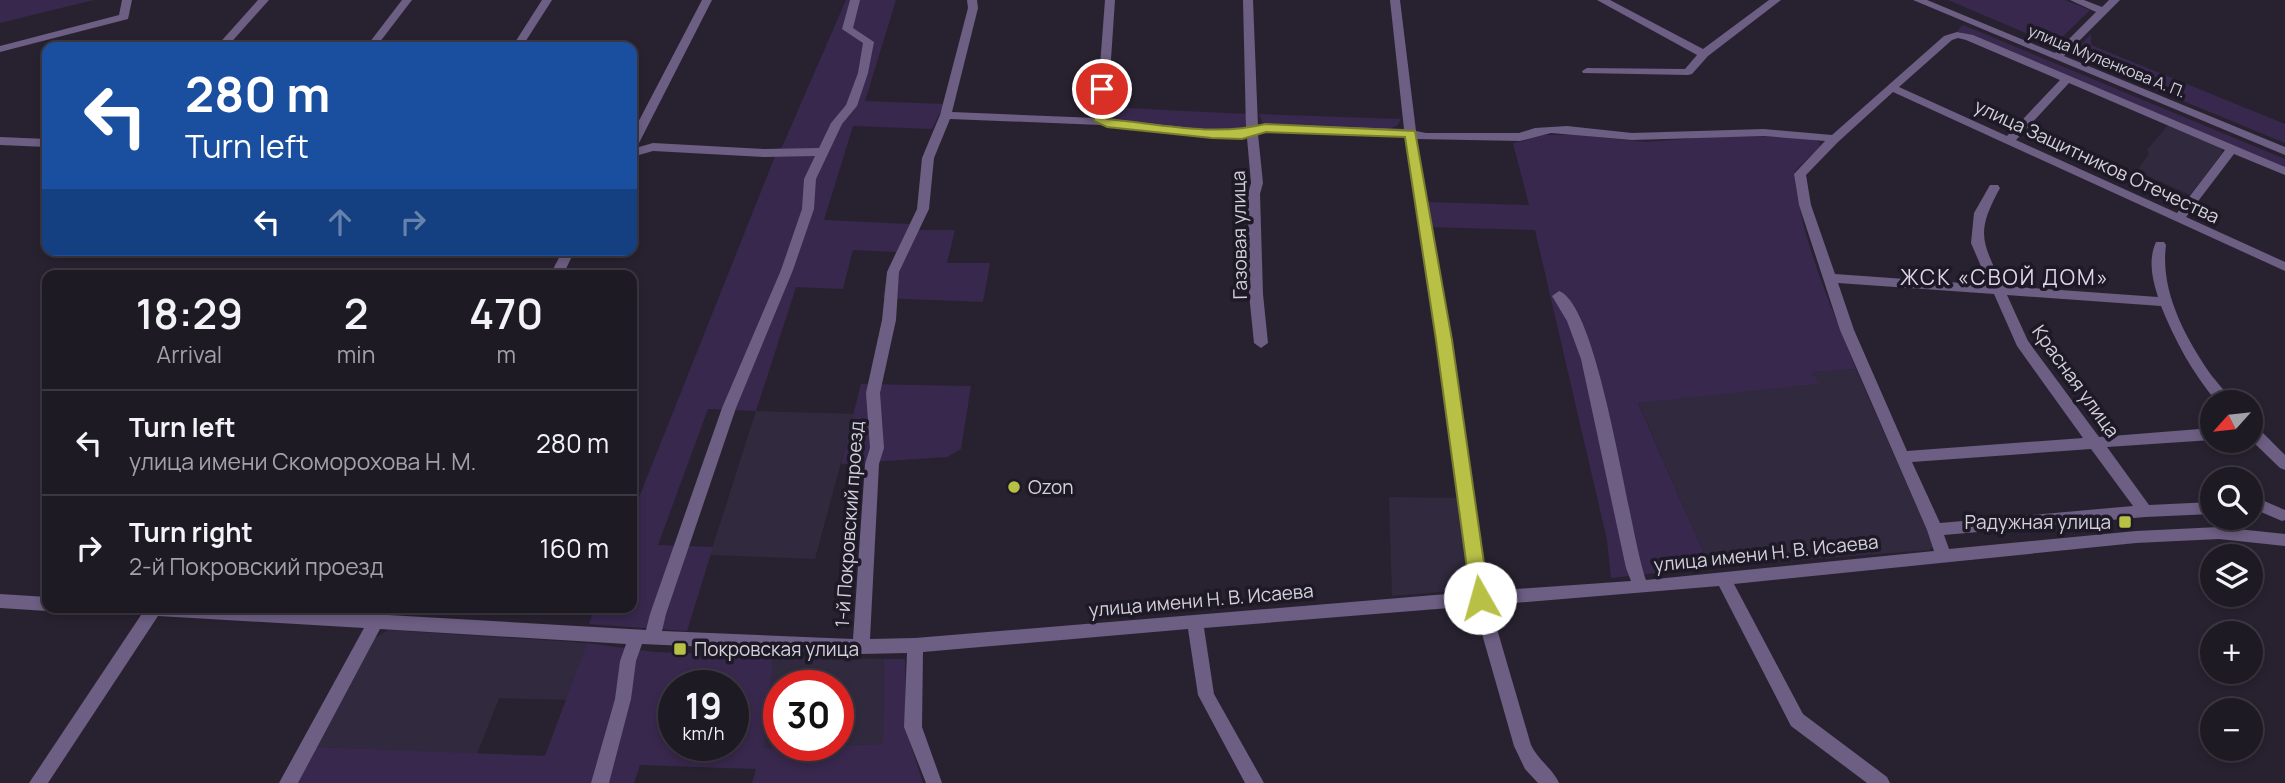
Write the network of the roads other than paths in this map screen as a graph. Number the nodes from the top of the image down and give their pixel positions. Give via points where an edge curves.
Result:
1 (127, 0) edge
2 (264, 0) edge
3 (407, 0) edge
4 (547, 0) edge
5 (707, 0) edge
6 (855, 0) edge
7 (972, 0) edge
8 (1110, 0) edge
9 (1248, 0) edge
10 (1395, 0) edge
11 (1602, 0) edge
12 (1776, 0) edge
13 (1918, 0) edge
14 (2075, 0) edge
15 (2115, 0) edge
16 (2103, 11) junction
17 (226, 42) edge
18 (375, 42) edge
19 (520, 42) edge
20 (0, 49) edge
21 (1704, 54) junction
22 (2057, 57) junction
23 (1587, 71) dead end
24 (2067, 79) junction
25 (1893, 88) junction
26 (946, 115) junction
27 (1101, 121) junction
28 (1252, 132) junction
29 (1411, 134) junction
30 (637, 135) edge
31 (1834, 139) junction
32 (2010, 140) junction
33 (0, 141) edge
34 (42, 143) edge
35 (2232, 149) junction
36 (2285, 151) edge
37 (637, 152) edge
38 (821, 152) junction
39 (2285, 171) edge
40 (1994, 188) dead end
41 (2179, 218) junction
42 (2160, 245) dead end
43 (2285, 267) edge
44 (1828, 278) junction
45 (1997, 290) junction
46 (1559, 296) dead end
47 (2166, 302) junction
48 (1261, 343) dead end
49 (2213, 390) edge
50 (2200, 435) edge
51 (2263, 442) edge
52 (2097, 444) junction
53 (1902, 457) junction
54 (2285, 464) edge
55 (2263, 506) edge
56 (2200, 509) edge
57 (2145, 511) junction
58 (2283, 515) edge
59 (1935, 530) junction
60 (2282, 540) edge
61 (1944, 558) junction
62 (1723, 579) junction
63 (1641, 587) junction
64 (1480, 598) junction
65 (0, 601) edge
66 (42, 604) edge
67 (151, 613) edge
68 (336, 613) edge
69 (381, 614) edge
70 (1195, 621) junction
71 (645, 637) junction
72 (915, 645) junction
73 (860, 647) junction
74 (934, 782) edge
75 (38, 783) edge
76 (288, 783) edge
77 (600, 783) edge
78 (1255, 783) edge
79 (1550, 783) edge
80 (1881, 783) edge

1 - 20 street via 124,17
2 - 17 street
3 - 18 street
4 - 19 street
5 - 30 street
6 - 38 street via 847,29 869,42 863,73 851,106
7 - 26 street, 1-й Покровский проезд
8 - 27 street
9 - 28 street, Газовая улица
10 - 29 street
11 - 21 street
12 - 21 street
13 - 22 street, улица Муленкова А. П.
14 - 16 street
15 - 16 street
16 - 22 street
21 - 23 street via 1688,72
22 - 36 street, улица Муленкова А. П.
24 - 25 street via 1957,35
24 - 32 street
24 - 35 street
25 - 31 street
25 - 32 street, улица Защитников Отечества
26 - 27 street
26 - 73 street, 1-й Покровский проезд via 928,158 923,209 893,271 889,320 873,393 877,448 872,464
27 - 28 street via 1212,134
28 - 29 street via 1265,128
28 - 48 street, Газовая улица
29 - 31 street via 1520,137 1531,132 1573,130 1644,137 1803,133
29 - 64 street
31 - 44 street via 1800,174
32 - 41 street, улица Защитников Отечества
33 - 34 street
35 - 39 street
35 - 41 street
37 - 38 street via 653,147
38 - 71 street via 787,270 729,408 658,614
40 - 45 street, Красная улица via 1980,213 1977,243
41 - 43 street, улица Защитников Отечества
42 - 47 street via 2157,271
44 - 45 street
44 - 53 street
45 - 47 street
45 - 52 street, Красная улица via 2022,344
46 - 63 street via 1583,339
47 - 49 street
50 - 52 street
51 - 54 street
52 - 53 street
52 - 57 street, Красная улица
53 - 59 street
55 - 58 street
56 - 57 street
57 - 59 street
58 - 60 street
59 - 61 street
60 - 61 street, улица имени Н. В. Исаева via 2219,533 2152,536
61 - 62 street, улица имени Н. В. Исаева
62 - 63 street, улица имени Н. В. Исаева
62 - 80 street via 1797,720
63 - 64 street, улица имени Н. В. Исаева
64 - 70 street, улица имени Н. В. Исаева
64 - 79 street via 1523,746 1531,763
65 - 66 street
67 - 75 street
68 - 69 street, улица имени Н. В. Исаева
69 - 71 street, улица имени Н. В. Исаева
69 - 76 street
70 - 72 street, улица имени Н. В. Исаева
70 - 78 street via 1206,695
71 - 73 street, улица имени Н. В. Исаева
71 - 77 street via 628,661 623,699
72 - 73 street, улица имени Н. В. Исаева
72 - 74 street via 913,727

